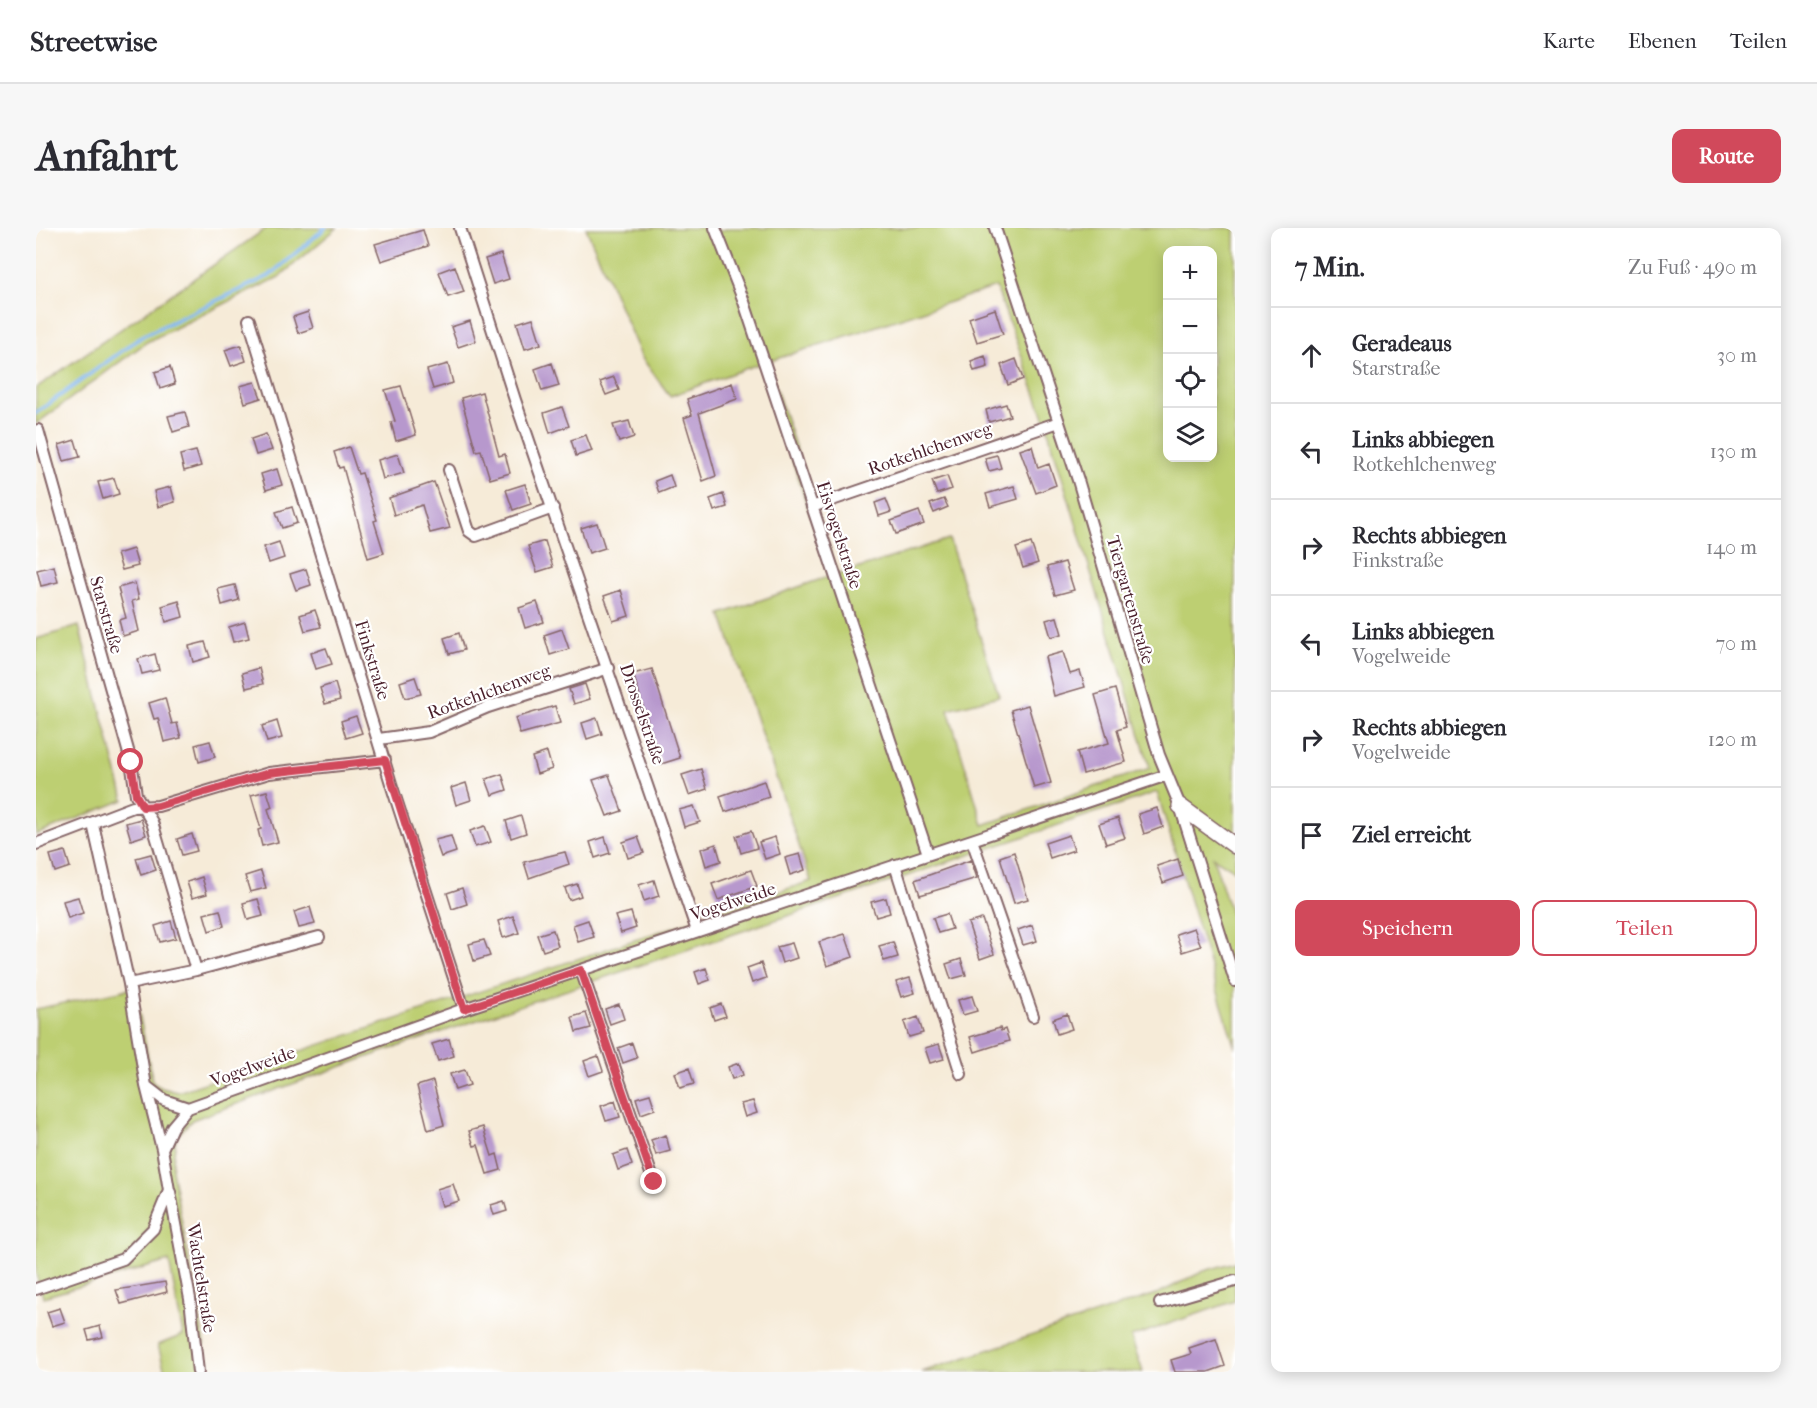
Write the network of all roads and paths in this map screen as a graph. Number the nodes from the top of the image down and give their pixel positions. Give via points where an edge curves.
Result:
1 (460, 228) edge
2 (716, 228) edge
3 (995, 228) edge
4 (249, 320) dead end
5 (1059, 422) junction
6 (38, 430) dead end
7 (449, 470) dead end
8 (812, 507) junction
9 (553, 508) junction
10 (609, 668) junction
11 (379, 738) junction
12 (385, 760) junction
13 (1167, 775) junction
14 (1180, 806) junction
15 (143, 807) junction
16 (93, 824) junction
17 (972, 840) junction
18 (36, 844) edge
19 (1235, 846) edge
20 (928, 854) junction
21 (895, 865) junction
22 (697, 931) junction
23 (320, 937) dead end
24 (196, 970) junction
25 (581, 970) junction
26 (1235, 981) edge
27 (129, 984) junction
28 (464, 1009) junction
29 (1034, 1016) dead end
30 (961, 1074) dead end
31 (146, 1086) junction
32 (188, 1108) junction
33 (162, 1149) junction
34 (654, 1182) dead end
35 (169, 1190) junction
36 (1235, 1281) edge
37 (36, 1288) edge
38 (1160, 1303) dead end
39 (198, 1372) edge

1 - 9 street, Drosselstraße
2 - 8 street, Eisvogelstraße via 744,299
3 - 5 street, Tiergartenstraße
4 - 11 street, Finkstraße
5 - 8 street, Rotkehlchenweg
5 - 13 street, Tiergartenstraße
6 - 15 street, Starstraße via 131,762 136,795
7 - 9 street via 469,531 476,536
8 - 20 street, Eisvogelstraße
9 - 10 street, Drosselstraße
10 - 11 street, Rotkehlchenweg via 488,707 429,732
10 - 22 street, Drosselstraße
11 - 12 street, Finkstraße
12 - 15 street via 269,773
12 - 28 street, Finkstraße
13 - 14 street, Tiergartenstraße
13 - 17 street, Vogelweide
14 - 19 street
14 - 26 street, Tiergartenstraße
15 - 16 street via 133,807
15 - 24 street, Starstraße via 152,822
16 - 18 street
16 - 27 street
17 - 20 street, Vogelweide
17 - 29 street
20 - 21 street, Vogelweide
21 - 22 street, Vogelweide
21 - 30 street
22 - 25 street, Vogelweide
23 - 24 street
24 - 27 street
25 - 28 street, Vogelweide
25 - 34 street
27 - 31 street
28 - 32 street, Vogelweide
31 - 32 street via 164,1100
31 - 33 street
32 - 33 street via 172,1127
33 - 35 street
35 - 37 street via 153,1229 123,1259
35 - 39 street, Wachtelstraße via 190,1299
36 - 38 street

